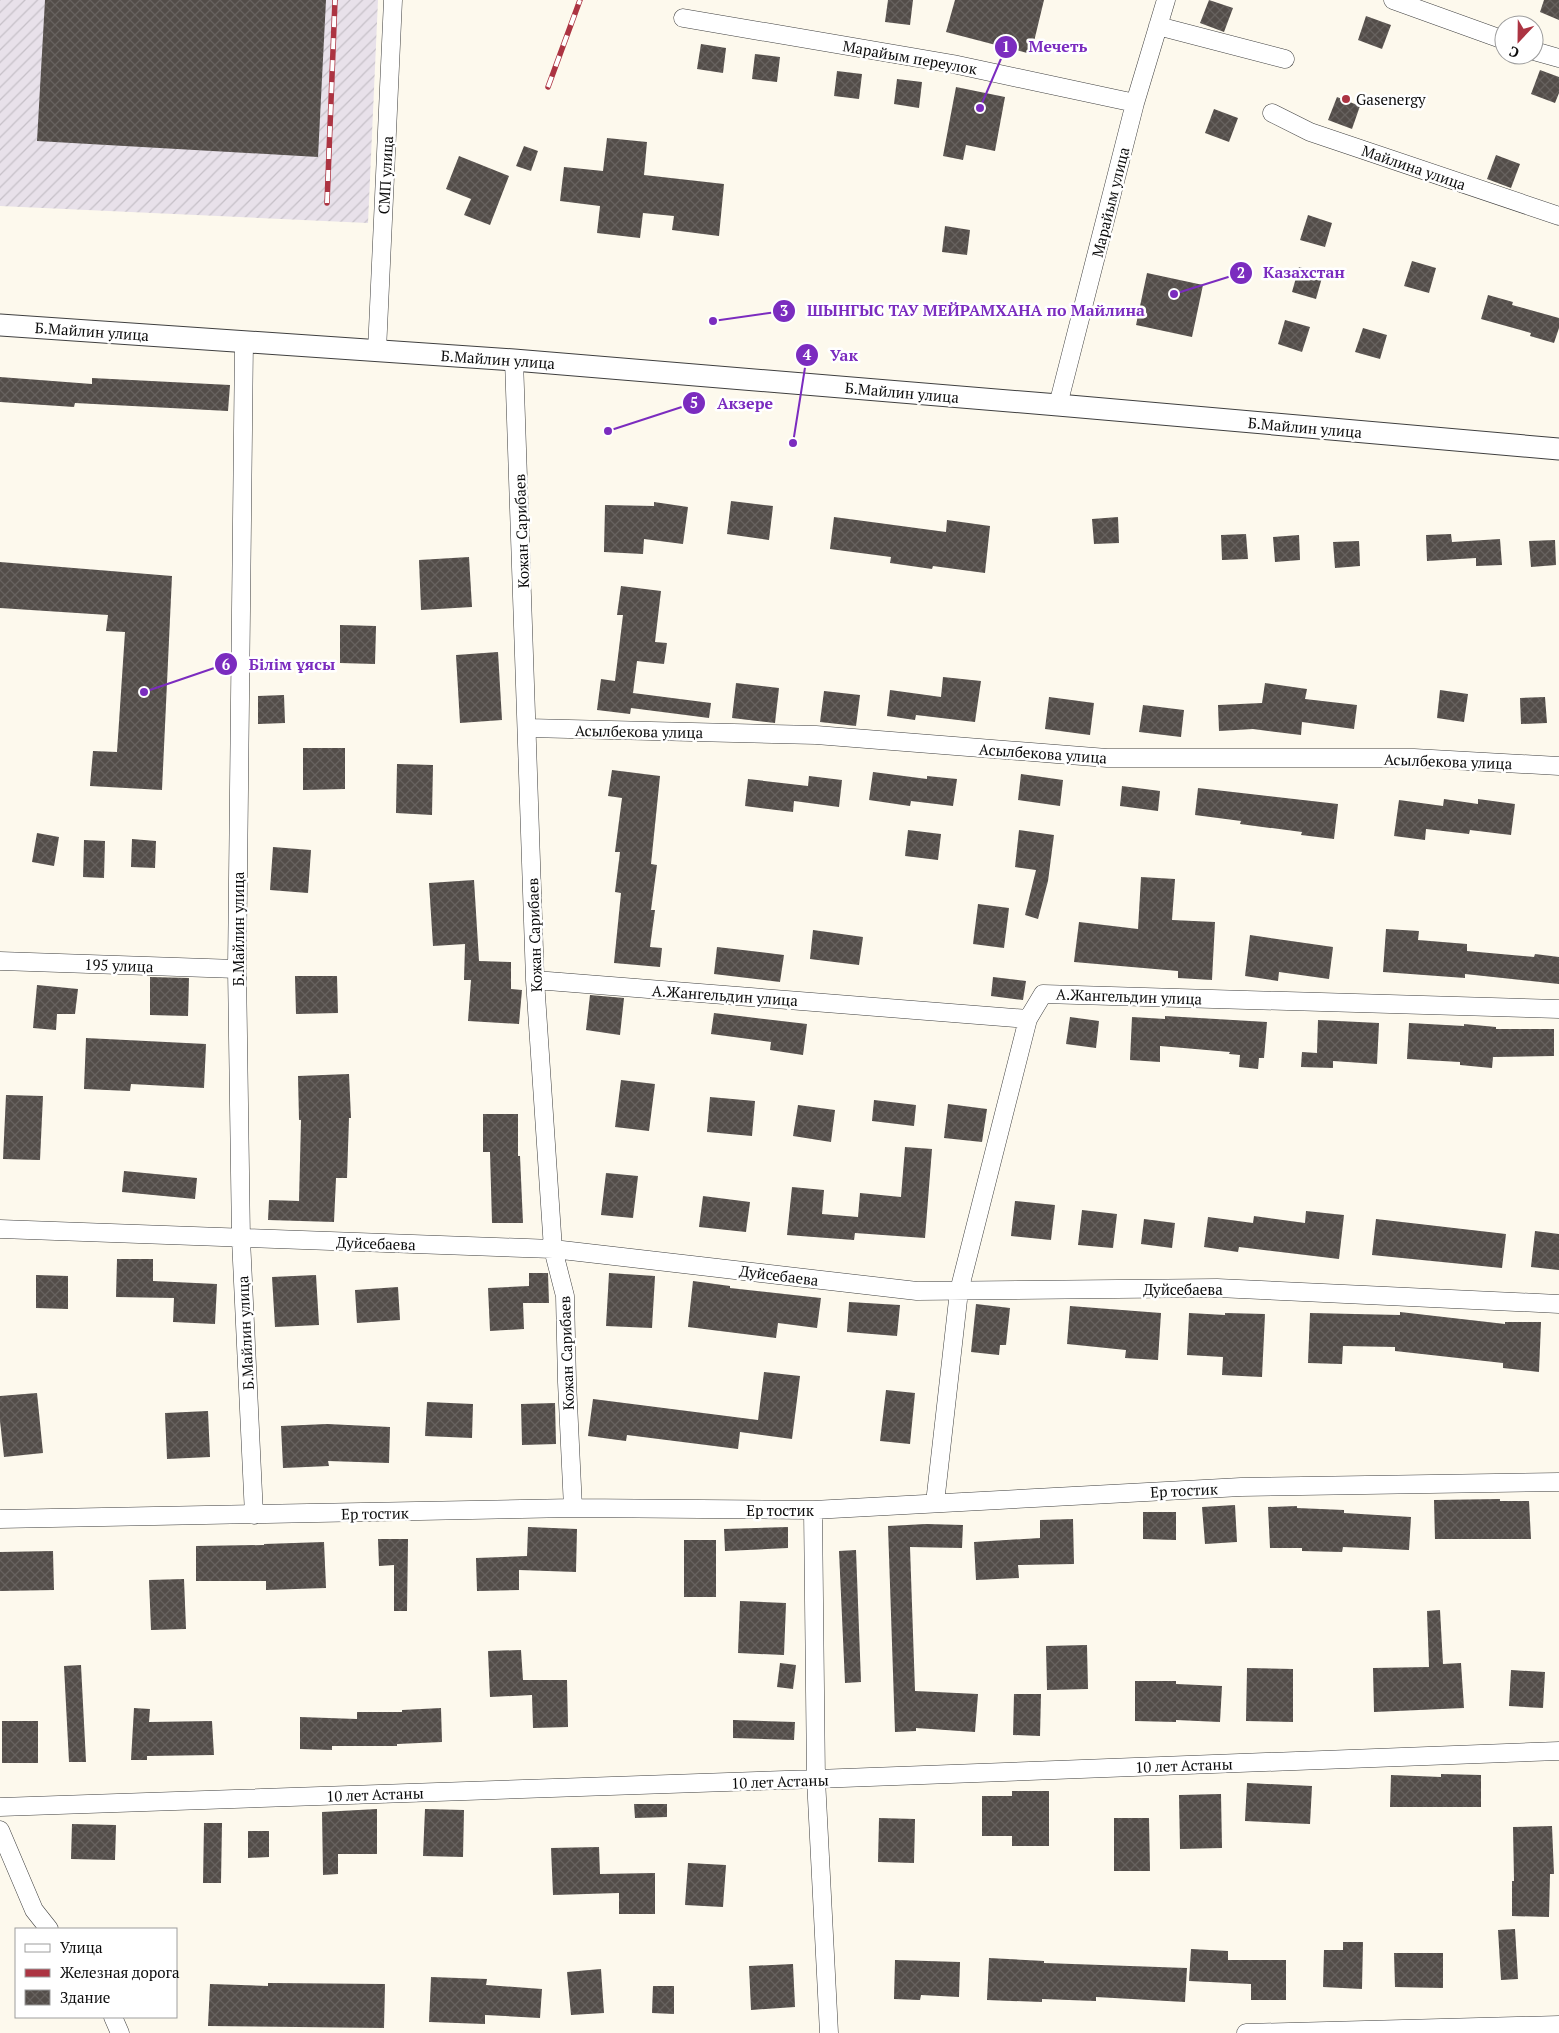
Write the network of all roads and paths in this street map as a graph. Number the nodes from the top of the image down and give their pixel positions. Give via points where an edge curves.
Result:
1 (393, 0) edge
2 (1166, 0) edge
3 (1393, 0) edge
4 (683, 18) dead end
5 (1158, 26) junction
6 (1494, 36) edge
7 (1544, 53) edge
8 (1559, 58) edge
9 (1285, 59) dead end
10 (1135, 103) junction
11 (1272, 113) dead end
12 (1559, 216) edge
13 (0, 325) edge
14 (244, 341) junction
15 (377, 351) junction
16 (514, 360) junction
17 (1058, 405) junction
18 (1559, 449) edge
19 (528, 728) junction
20 (1559, 766) edge
21 (0, 961) edge
22 (237, 970) junction
23 (535, 980) junction
24 (1559, 1009) edge
25 (1028, 1019) junction
26 (0, 1229) edge
27 (241, 1239) junction
28 (553, 1249) junction
29 (959, 1290) junction
30 (1559, 1304) edge
31 (1559, 1482) edge
32 (936, 1503) junction
33 (573, 1508) junction
34 (813, 1510) junction
35 (254, 1515) junction
36 (0, 1519) edge
37 (1559, 1751) edge
38 (816, 1779) junction
39 (0, 1807) edge
40 (0, 1830) edge
41 (48, 1928) edge
42 (113, 2018) edge
43 (1559, 2025) edge
44 (120, 2033) edge
45 (829, 2033) edge
46 (1246, 2033) edge

1 - 15 street, СМП улица
2 - 5 street, Марайым улица
3 - 6 street
4 - 10 street, Марайым переулок via 953,64
5 - 9 street
5 - 10 street, Марайым улица
7 - 8 street
10 - 17 street, Марайым улица
11 - 12 street, Майлина улица via 1310,132
13 - 14 street, Б.Майлин улица
14 - 15 street, Б.Майлин улица
14 - 22 street, Б.Майлин улица
15 - 16 street, Б.Майлин улица
16 - 17 street, Б.Майлин улица
16 - 19 street, Кожан Сарибаев
17 - 18 street, Б.Майлин улица
19 - 20 street, Асылбекова улица via 816,735 1107,758 1414,758
19 - 23 street, Кожан Сарибаев
21 - 22 street, 195 улица
22 - 27 street, Б.Майлин улица
23 - 25 street, А.Жангельдин улица
23 - 28 street, Кожан Сарибаев
24 - 25 street, А.Жангельдин улица via 1043,994
25 - 29 street
26 - 27 street, Дуйсебаева
27 - 28 street, Дуйсебаева
27 - 35 street, Б.Майлин улица
28 - 29 street, Дуйсебаева via 916,1291
28 - 33 street, Кожан Сарибаев via 565,1296
29 - 30 street, Дуйсебаева via 1217,1288
29 - 32 street
31 - 32 street, Ер тостик via 1241,1487
32 - 34 street, Ер тостик
33 - 34 street, Ер тостик
33 - 35 street, Ер тостик
34 - 38 street
35 - 36 street, Ер тостик
37 - 38 street, 10 лет Астаны
38 - 39 street, 10 лет Астаны
38 - 45 street
40 - 41 street via 34,1910
42 - 44 street
43 - 46 street

